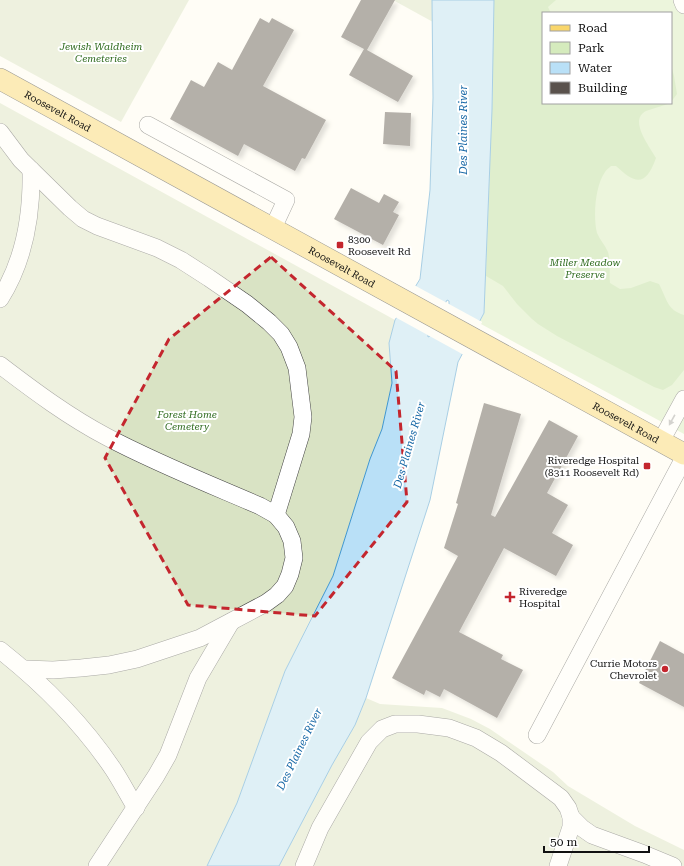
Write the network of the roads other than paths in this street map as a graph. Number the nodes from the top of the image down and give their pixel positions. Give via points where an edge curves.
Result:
1 (682, 0) edge
2 (684, 5) edge
3 (0, 78) edge
4 (148, 125) dead end
5 (0, 132) edge
6 (31, 170) junction
7 (273, 228) junction
8 (0, 299) edge
9 (0, 365) edge
10 (684, 400) edge
11 (661, 441) junction
12 (683, 452) edge
13 (276, 515) junction
14 (231, 622) junction
15 (0, 650) edge
16 (25, 669) junction
17 (537, 735) dead end
18 (136, 808) junction
19 (571, 817) junction
20 (97, 866) edge
21 (304, 866) edge
22 (558, 866) edge
23 (673, 866) edge

1 - 2 lane
3 - 7 main road, Roosevelt Road
4 - 7 lane via 286,200
5 - 6 lane
6 - 8 lane via 30,210 21,251
6 - 13 lane via 83,218 96,226 157,248 181,260 247,304 281,334 297,368 304,417
7 - 11 main road, Roosevelt Road
9 - 13 lane via 34,391 106,436
10 -> 11 lane
11 - 12 main road, Roosevelt Road
12 - 17 lane
13 - 14 lane via 286,527 292,541 294,558 285,586 266,603
14 - 16 lane via 200,638 137,659 81,668
14 - 18 lane via 198,678 168,755
15 - 16 lane
16 - 18 lane via 88,736 113,769
18 - 20 lane
19 - 21 lane via 560,798 501,753 476,738 449,728 395,724 382,729 369,742 320,828
19 - 22 lane via 571,827
19 - 23 lane via 592,835

